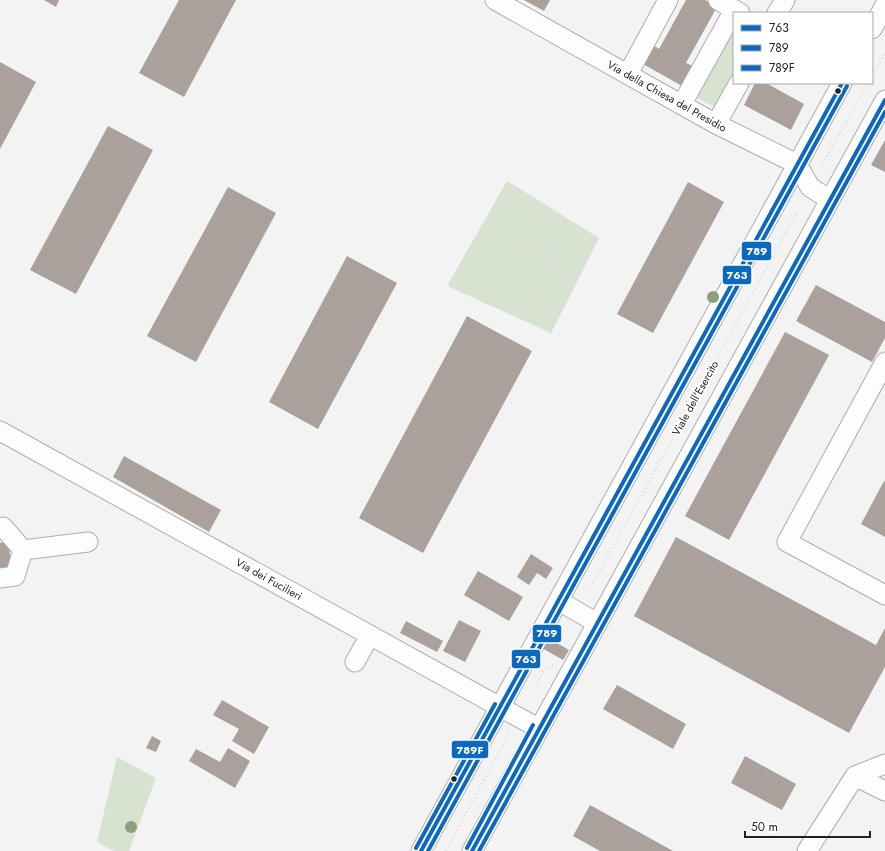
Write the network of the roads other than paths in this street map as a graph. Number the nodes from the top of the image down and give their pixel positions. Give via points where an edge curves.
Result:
1 (495, 0) edge
2 (668, 0) edge
3 (718, 0) edge
4 (785, 0) edge
5 (885, 5) edge
6 (737, 11) edge
7 (778, 12) edge
8 (733, 18) edge
9 (873, 27) edge
10 (628, 74) junction
11 (738, 84) edge
12 (841, 84) edge
13 (885, 100) edge
14 (682, 104) junction
15 (716, 124) junction
16 (797, 164) junction
17 (830, 200) junction
18 (885, 362) edge
19 (0, 431) edge
20 (0, 528) edge
21 (88, 542) dead end
22 (23, 550) junction
23 (0, 578) edge
24 (885, 595) edge
25 (559, 601) junction
26 (597, 623) junction
27 (370, 635) junction
28 (355, 662) dead end
29 (500, 708) junction
30 (538, 728) junction
31 (885, 764) edge
32 (855, 776) junction
33 (885, 791) edge
34 (421, 851) edge
35 (472, 851) edge
36 (807, 851) edge

1 - 10 street, Via della Chiesa del Presidio
2 - 10 street
3 - 6 street
4 - 7 street
5 - 9 street
8 - 14 street
10 - 14 street, Via della Chiesa del Presidio
11 - 15 street
12 - 16 street, Viale dell'Esercito
13 - 17 street, Viale dell'Esercito
14 - 15 street, Via della Chiesa del Presidio
15 - 16 street, Via della Chiesa del Presidio
16 - 17 street via 810,187
16 - 25 street, Viale dell'Esercito
17 - 26 street, Viale dell'Esercito
18 - 24 street via 787,542
19 - 27 street, Via dei Fucilieri
20 - 22 street via 4,528
21 - 22 street
22 - 23 street via 15,576
25 - 26 street
25 - 29 street, Viale dell'Esercito
26 - 30 street, Viale dell'Esercito
27 - 28 street
27 - 29 street, Via dei Fucilieri
29 - 30 street, Via dei Fucilieri
29 - 34 street, Viale dell'Esercito
30 - 35 street, Viale dell'Esercito
31 - 32 street
32 - 33 street
32 - 36 street

